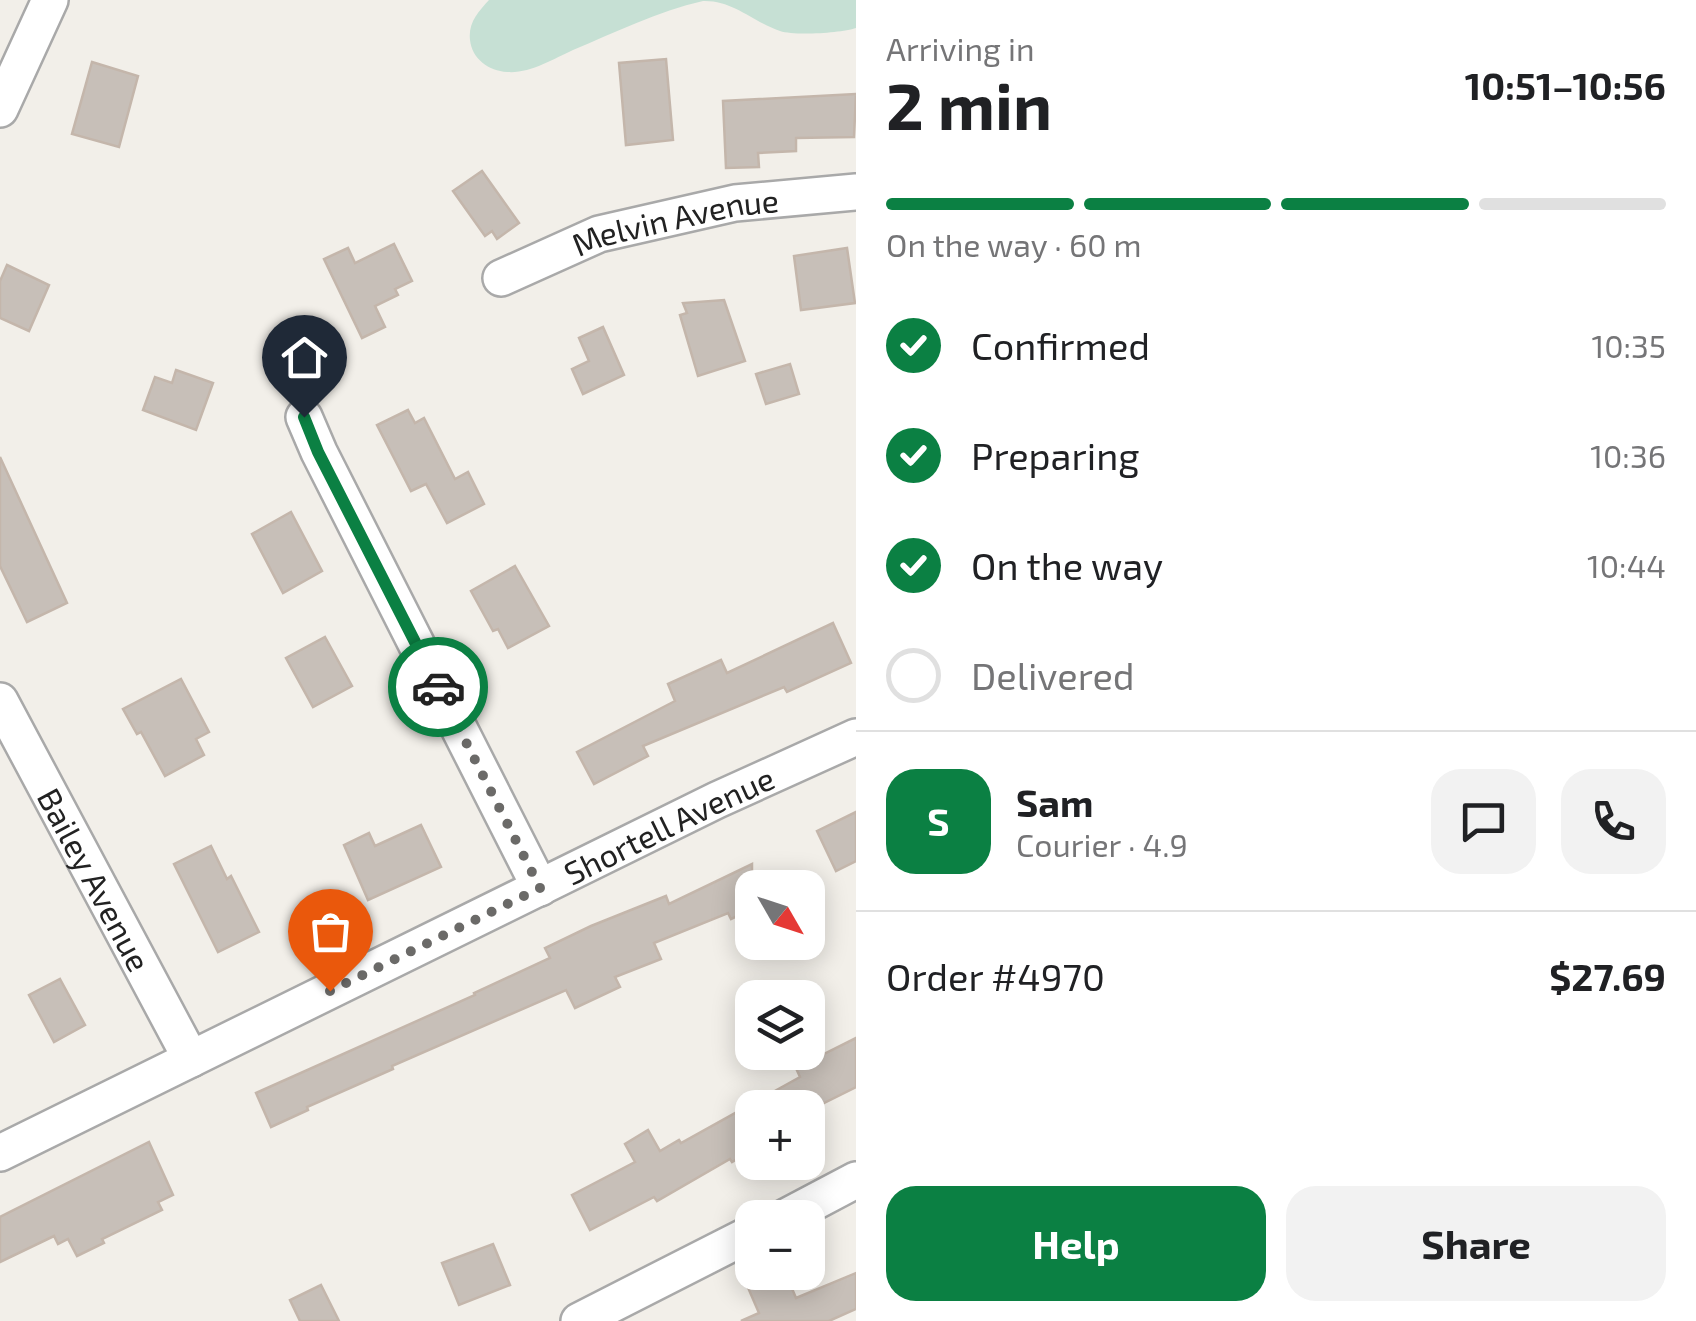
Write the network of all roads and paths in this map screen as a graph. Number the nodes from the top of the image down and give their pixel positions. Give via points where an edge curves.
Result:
1 (50, 0) edge
2 (0, 109) edge
3 (856, 192) edge
4 (501, 278) dead end
5 (304, 417) dead end
6 (0, 700) edge
7 (856, 738) edge
8 (540, 888) junction
9 (191, 1059) junction
10 (0, 1154) edge
11 (856, 1180) edge
12 (818, 1200) edge
13 (735, 1243) edge
14 (579, 1321) edge

1 - 2 street
3 - 4 street, Melvin Avenue via 735,203 599,234
5 - 8 street
6 - 9 street, Bailey Avenue
7 - 8 street, Shortell Avenue
8 - 9 street, Shortell Avenue
9 - 10 street, Shortell Avenue
11 - 12 street
13 - 14 street

